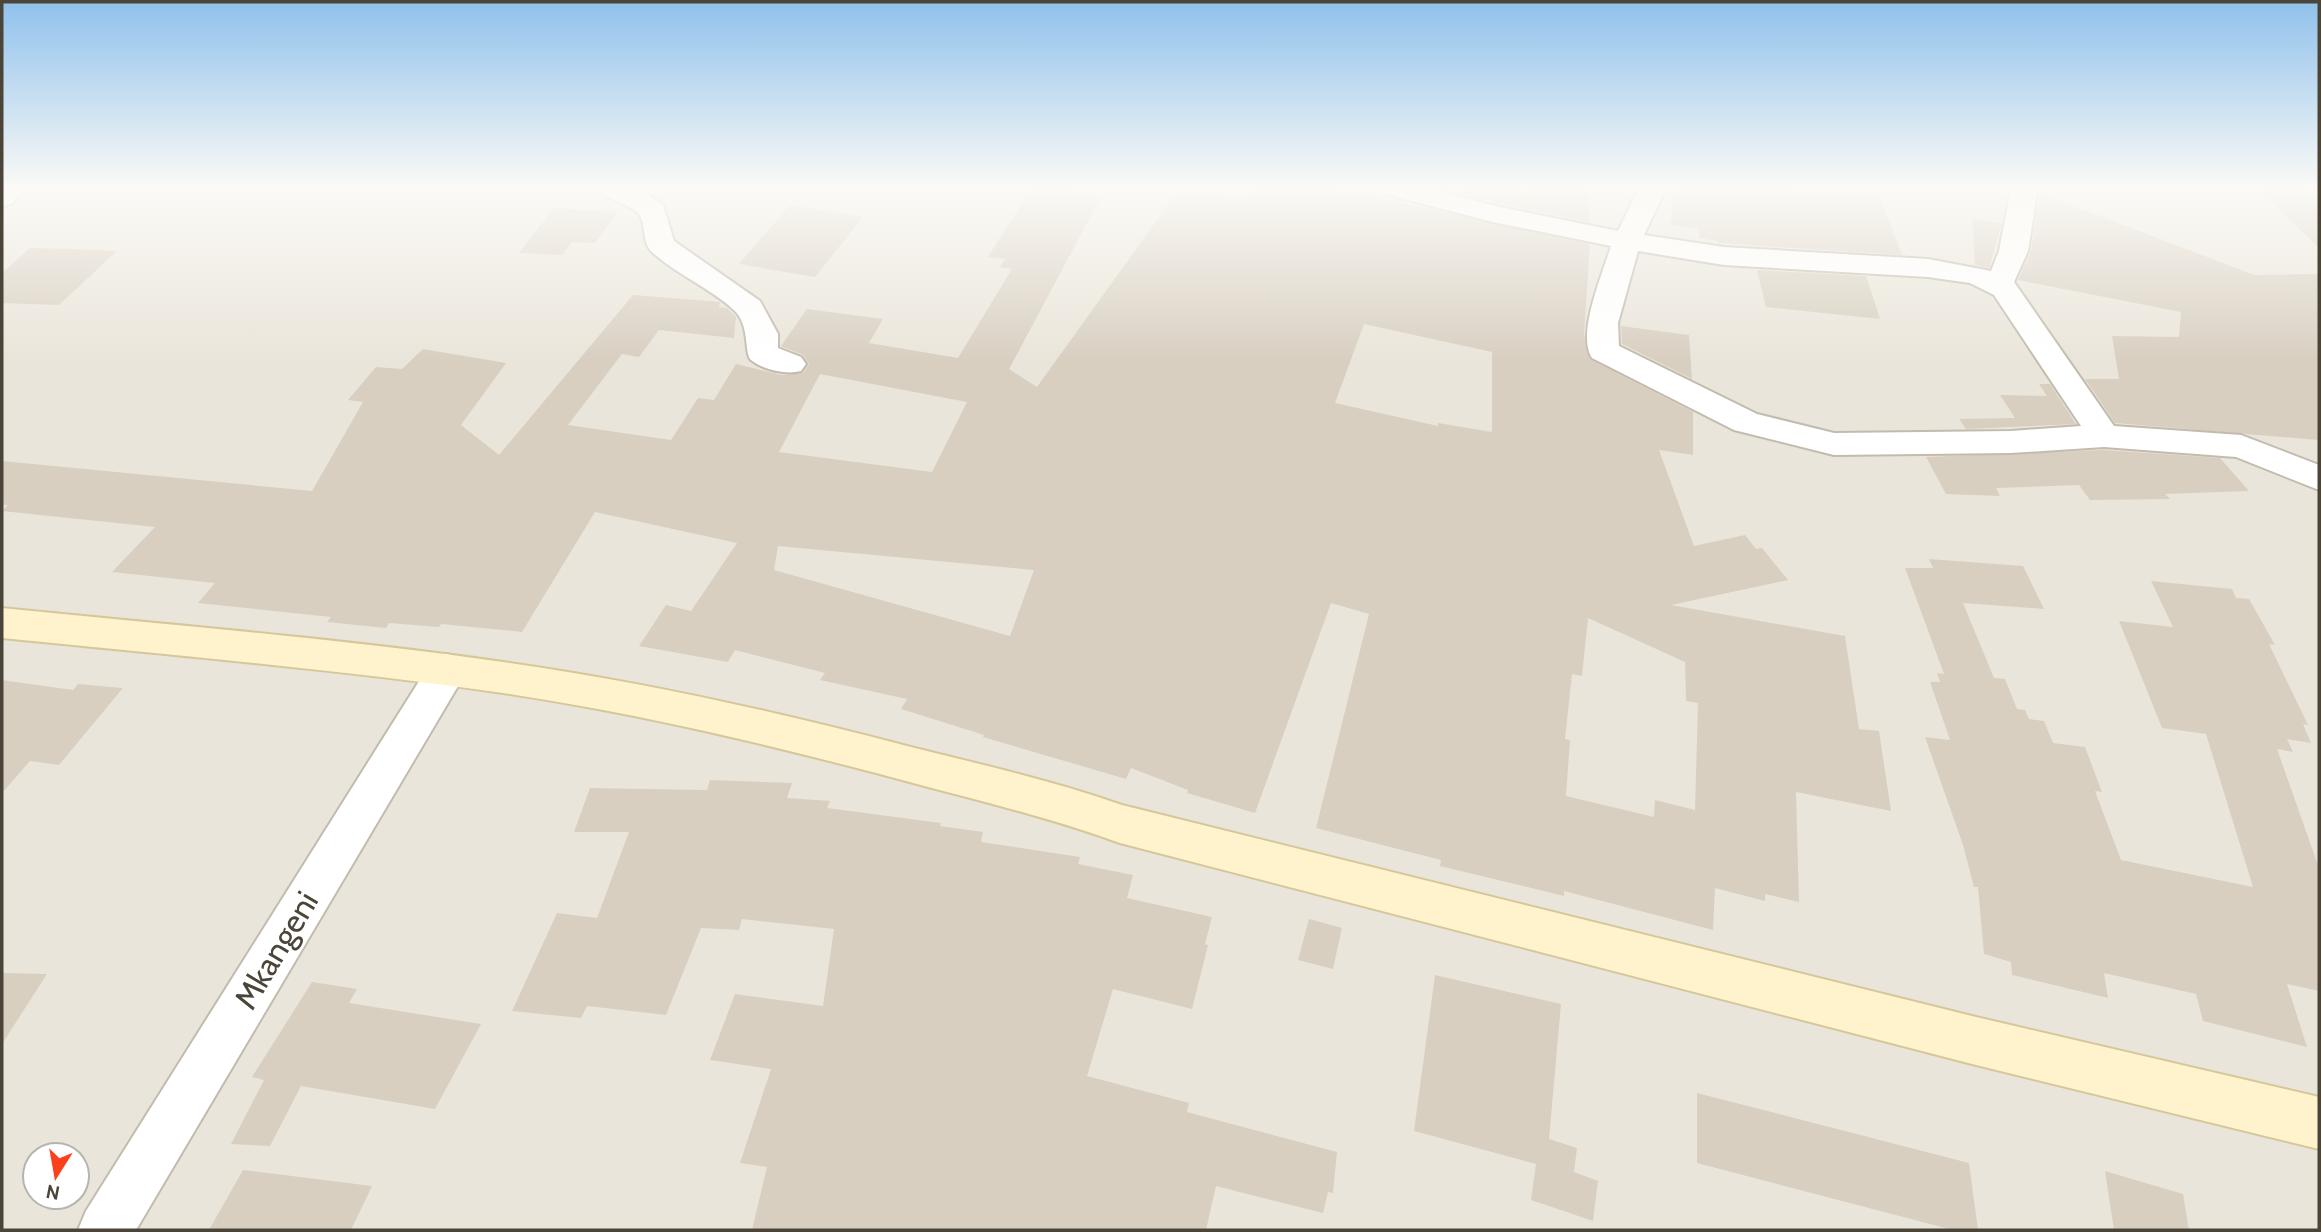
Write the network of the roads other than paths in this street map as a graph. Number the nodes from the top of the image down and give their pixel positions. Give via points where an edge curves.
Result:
1 (662, 245) edge
2 (1626, 245) edge
3 (1656, 245) edge
4 (2014, 245) edge
5 (1997, 285) junction
6 (790, 364) dead end
7 (2104, 436) junction
8 (2319, 478) edge
9 (2, 624) edge
10 (447, 670) junction
11 (2319, 1123) edge
12 (104, 1230) edge

1 - 6 street via 749,307 763,334 762,354
2 - 7 street via 1603,323 1603,351 1746,422 1834,444 2011,443
3 - 5 street via 1724,256 1928,268 1977,275
4 - 5 street via 2011,262
5 - 7 street via 2005,289
7 - 8 street via 2241,446
9 - 10 main road
10 - 11 main road via 669,706 888,757 1133,828
10 - 12 street, Mkangeni

